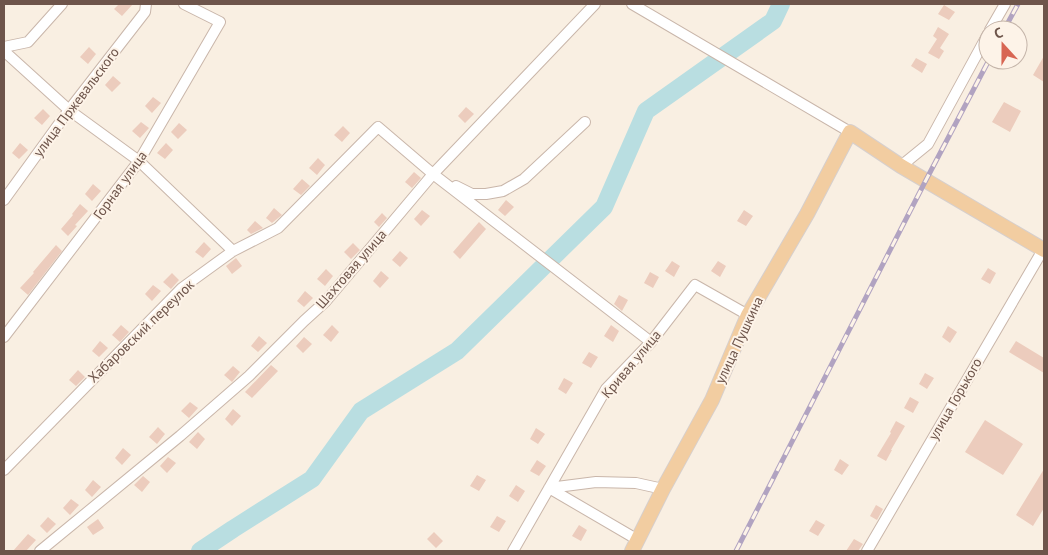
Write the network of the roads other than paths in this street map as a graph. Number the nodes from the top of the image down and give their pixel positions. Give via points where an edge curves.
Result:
1 (62, 4) edge
2 (146, 4) edge
3 (184, 4) edge
4 (595, 4) edge
5 (632, 4) edge
6 (1005, 4) edge
7 (996, 20) edge
8 (4, 46) edge
9 (4, 52) edge
10 (978, 52) edge
11 (69, 110) junction
12 (584, 122) dead end
13 (850, 132) junction
14 (139, 162) junction
15 (901, 166) junction
16 (432, 174) junction
17 (4, 200) edge
18 (1044, 249) edge
19 (233, 251) junction
20 (748, 315) junction
21 (4, 337) edge
22 (651, 342) junction
23 (4, 470) edge
24 (549, 488) junction
25 (663, 489) junction
26 (635, 546) edge
27 (40, 551) edge
28 (513, 551) edge
29 (866, 551) edge

1 - 8 street via 28,42
2 - 11 street, улица Пржевальского via 145,12
3 - 14 street, Горная улица via 220,22
4 - 16 street, Шахтовая улица
5 - 13 street
6 - 7 street
9 - 11 street
10 - 15 street via 928,144
11 - 14 street
11 - 17 street, улица Пржевальского
12 - 16 street via 524,179 503,191 472,194
13 - 15 main road
13 - 20 main road, улица Пушкина
14 - 19 street
14 - 21 street, Горная улица
15 - 18 main road
16 - 19 street, Хабаровский переулок via 378,127 278,228
16 - 22 street
16 - 27 street, Шахтовая улица via 326,301 173,442
18 - 29 street, улица Горького
19 - 23 street, Хабаровский переулок via 182,288
20 - 22 street, Кривая улица via 695,285
20 - 25 main road, улица Пушкина via 712,400
22 - 24 street, Кривая улица via 606,390
24 - 25 street via 596,482 636,483
24 - 26 street
24 - 28 street, Кривая улица
25 - 26 main road, улица Пушкина

